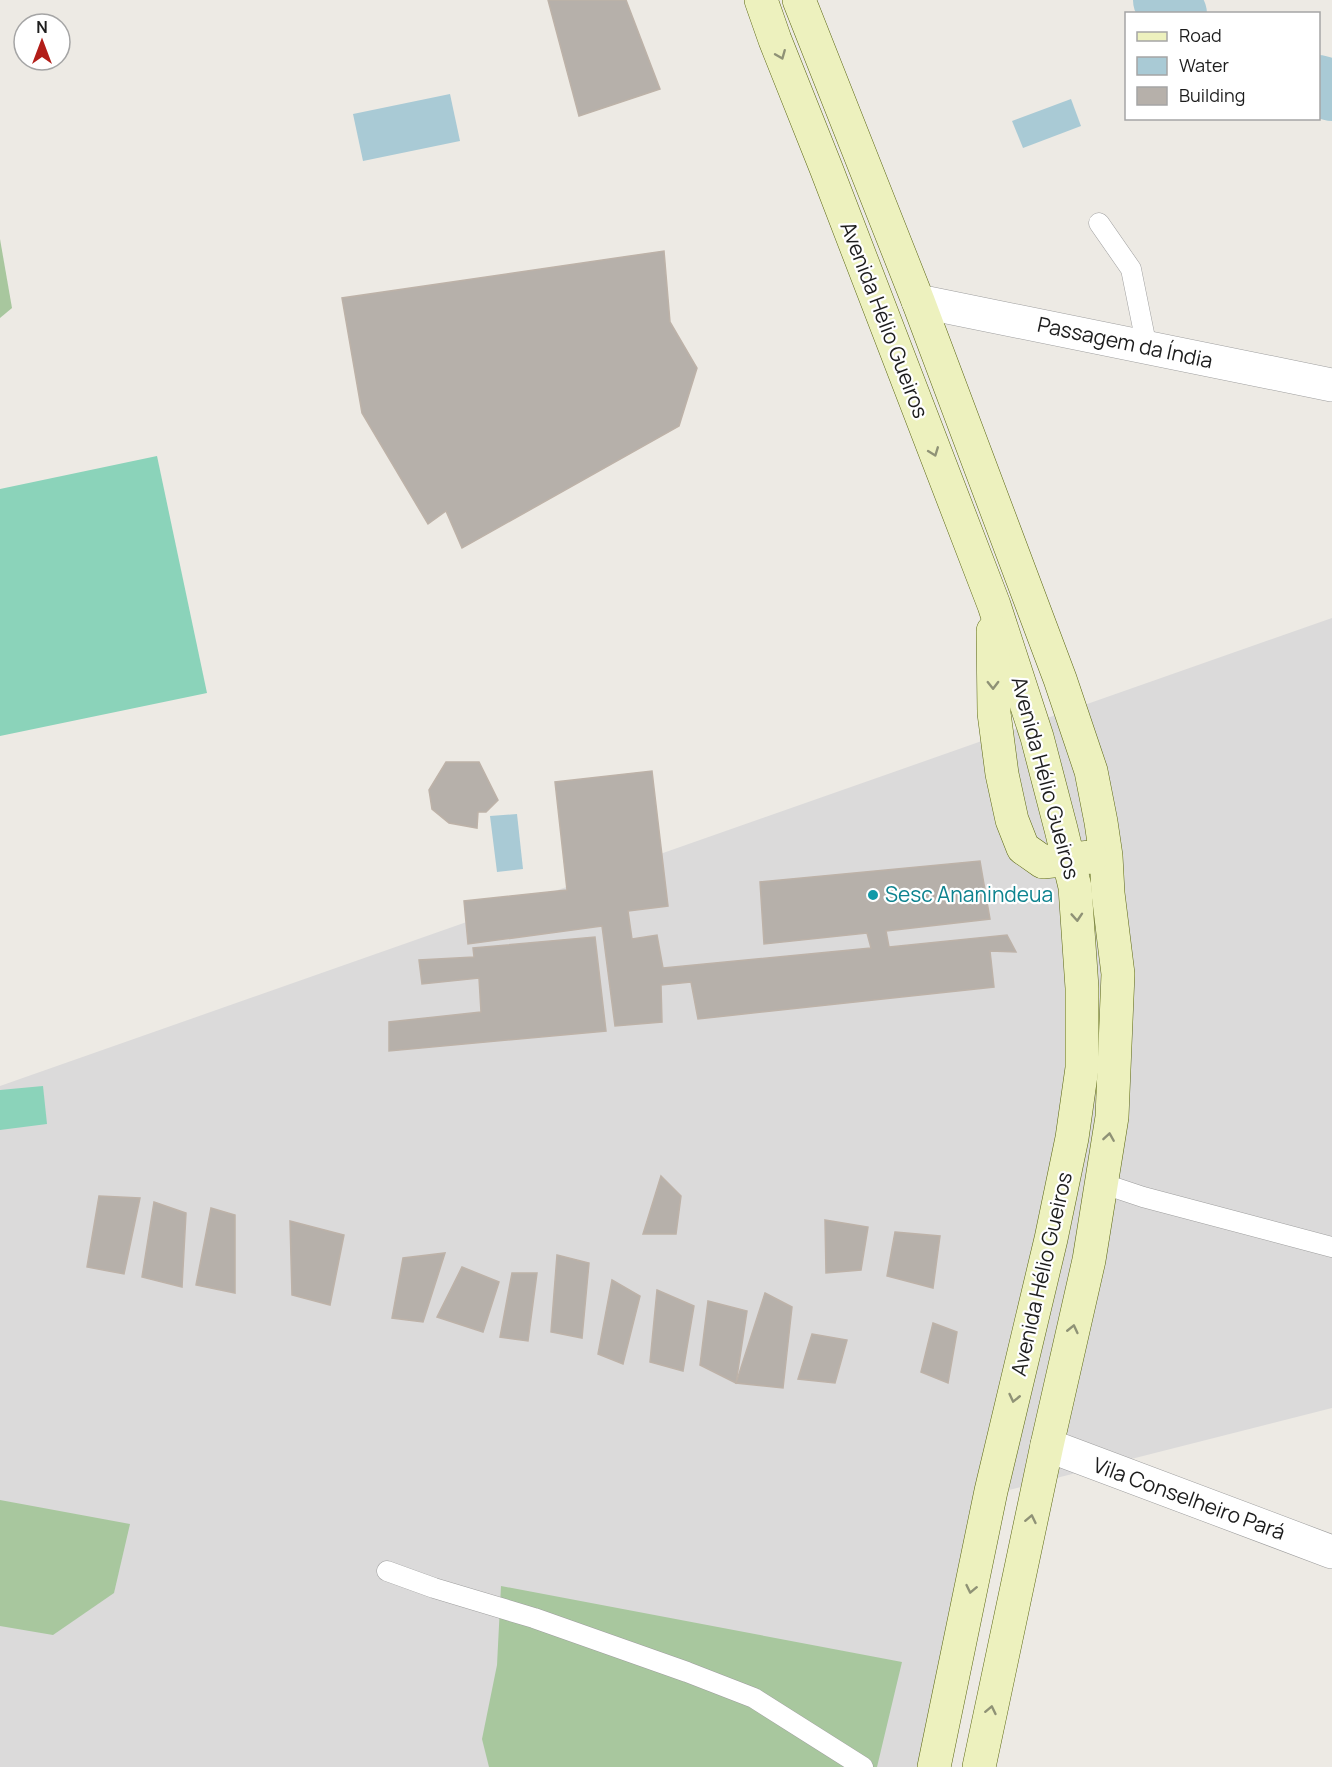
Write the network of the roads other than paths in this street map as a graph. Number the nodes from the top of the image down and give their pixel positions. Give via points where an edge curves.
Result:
1 (761, 0) edge
2 (799, 0) edge
3 (1099, 223) dead end
4 (918, 301) junction
5 (1147, 348) junction
6 (1332, 385) edge
7 (994, 605) junction
8 (1106, 856) junction
9 (1068, 859) junction
10 (1101, 1183) junction
11 (1332, 1247) edge
12 (1047, 1445) junction
13 (1332, 1552) edge
14 (387, 1571) dead end
15 (863, 1767) edge
16 (933, 1767) edge
17 (979, 1767) edge

1 -> 7 main road, Avenida Hélio Gueiros
2 - 4 main road, Avenida Hélio Gueiros
3 - 5 lane via 1131,269
4 - 5 street, Passagem da Índia
4 - 8 main road, Avenida Hélio Gueiros via 1060,679 1091,771
5 - 6 street, Passagem da Índia
7 - 9 main road, Avenida Hélio Gueiros via 1037,737
7 -> 9 main road via 994,713 1012,820 1023,848 1043,862
8 - 9 main road
10 -> 8 main road, Avenida Hélio Gueiros via 1112,1117 1118,974
9 -> 16 main road, Avenida Hélio Gueiros via 1075,888 1082,988 1082,1068 1072,1138
10 - 11 lane
12 -> 10 main road, Avenida Hélio Gueiros via 1089,1260
12 - 13 street, Vila Conselheiro Pará
17 -> 12 main road, Avenida Hélio Gueiros
14 - 15 lane via 534,1618 754,1698

